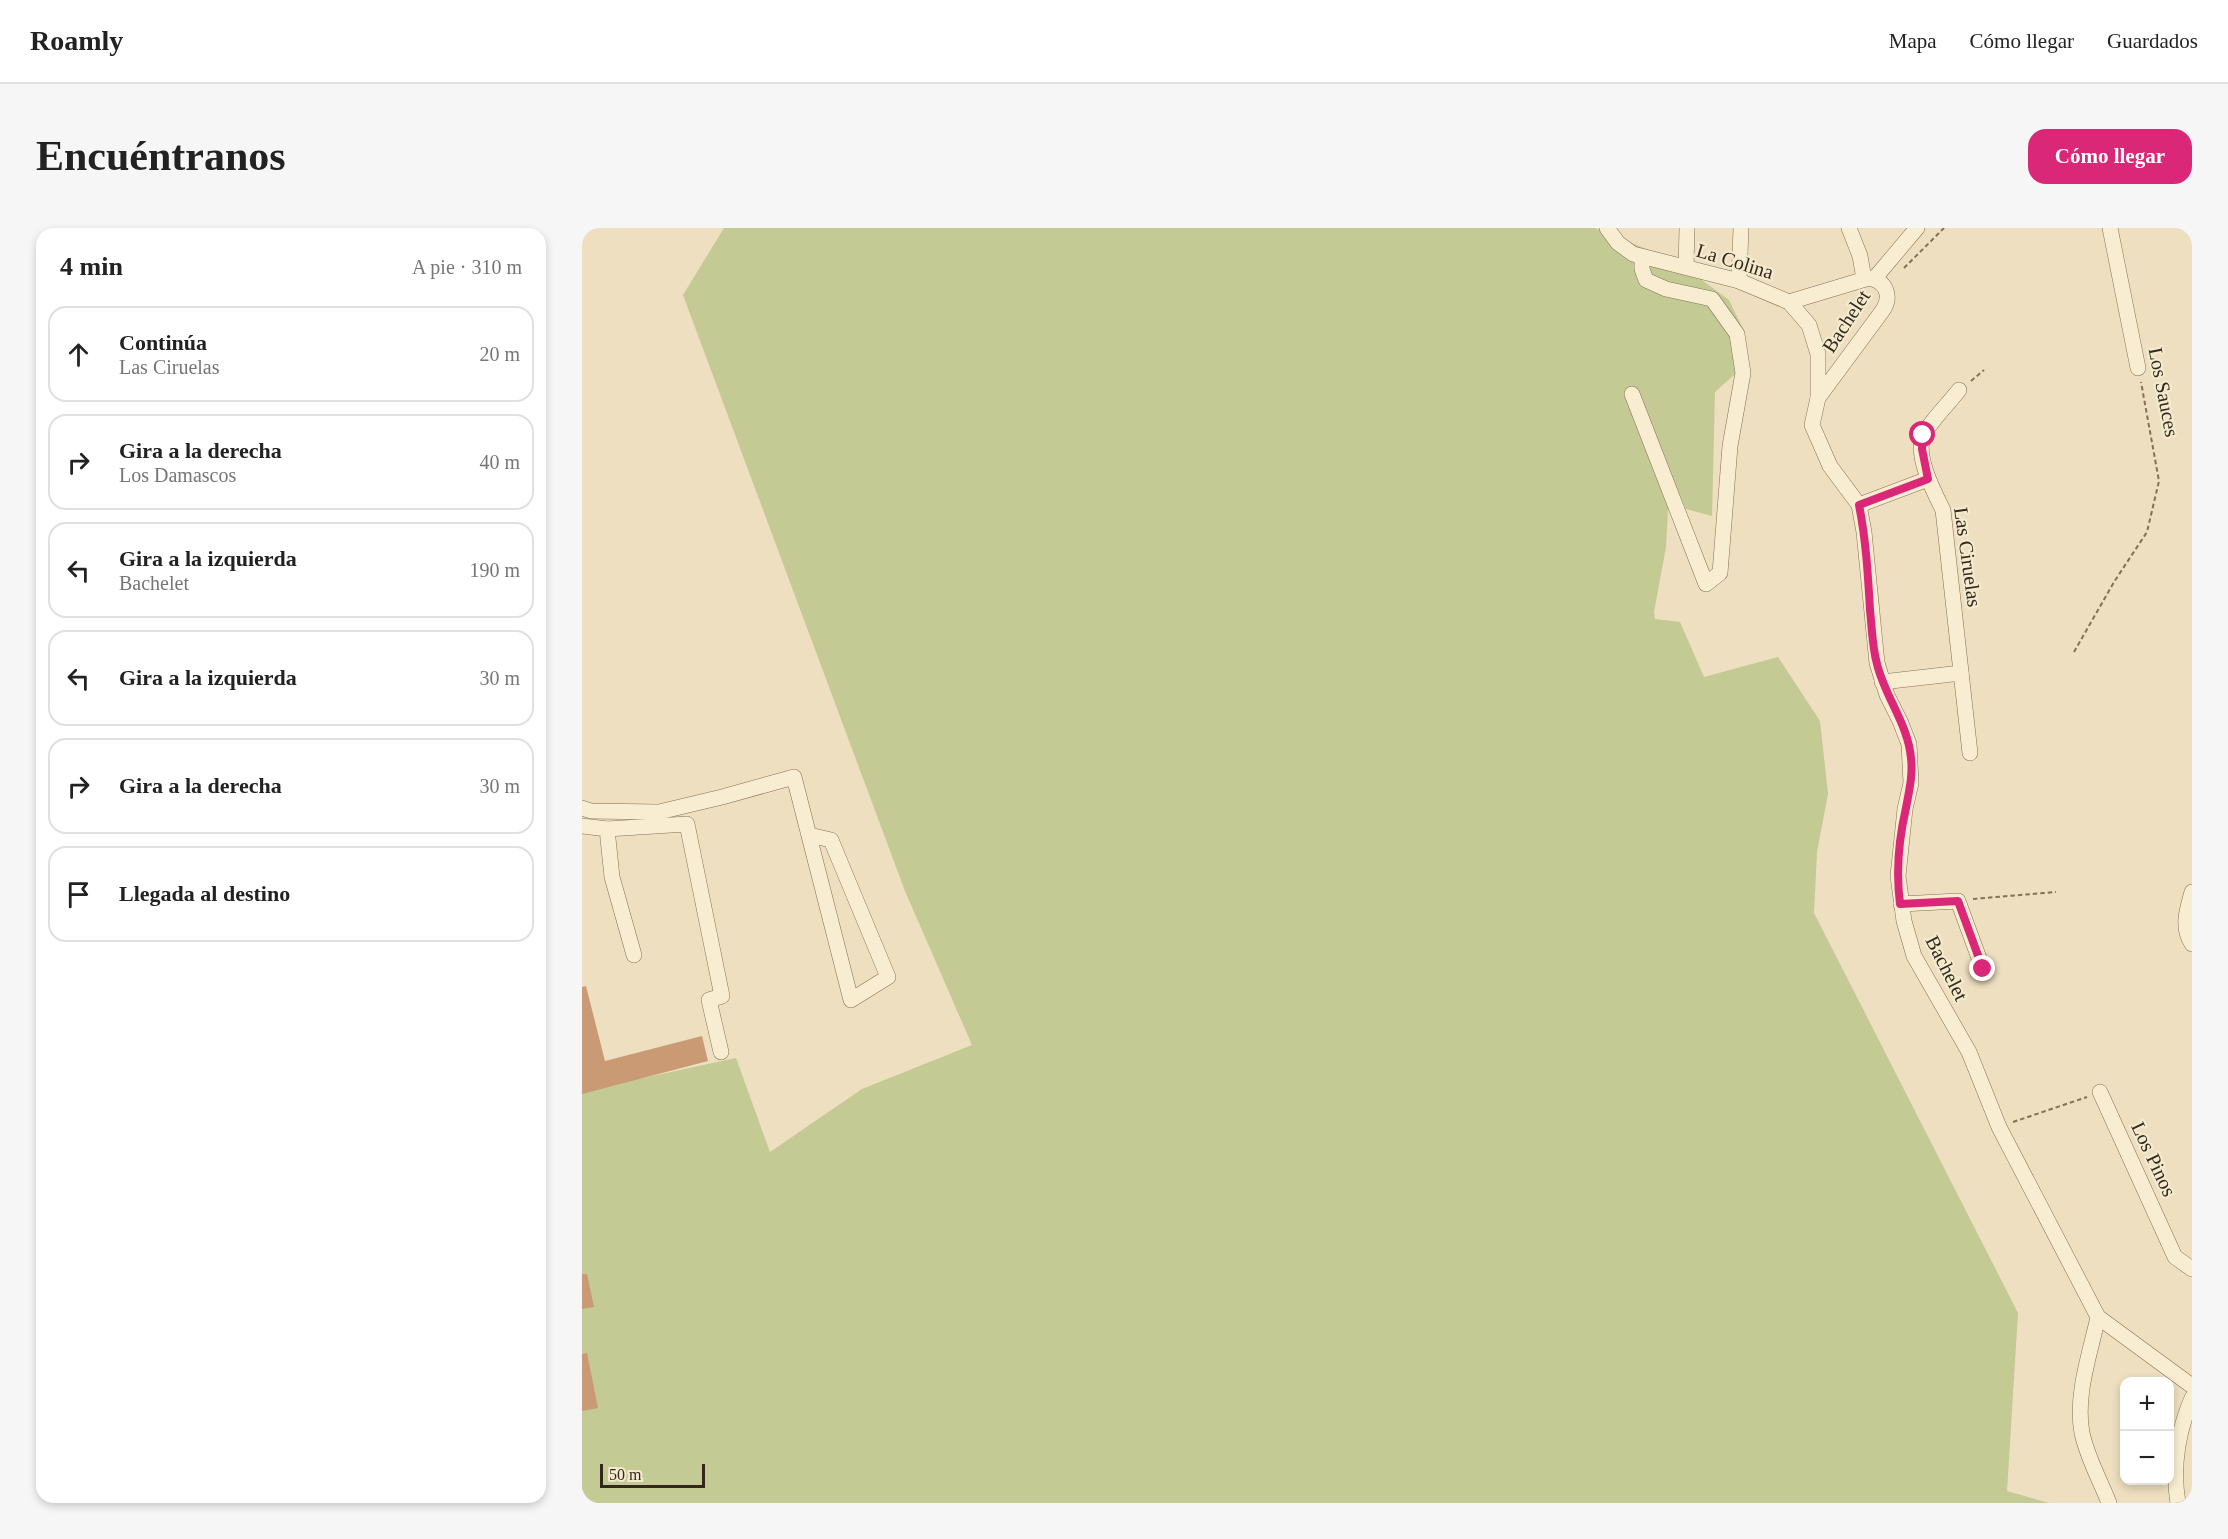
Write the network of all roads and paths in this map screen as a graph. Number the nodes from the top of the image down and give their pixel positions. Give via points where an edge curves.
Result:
1 (1607, 228) edge
2 (1687, 228) edge
3 (1741, 228) edge
4 (1849, 228) edge
5 (1917, 228) edge
6 (1944, 228) edge
7 (2110, 228) edge
8 (1642, 258) junction
9 (1686, 267) junction
10 (1902, 270) dead end
11 (1869, 279) junction
12 (1739, 281) junction
13 (1789, 302) junction
14 (2138, 368) joint
15 (1984, 370) dead end
16 (1959, 390) joint
17 (1632, 394) dead end
18 (1818, 398) junction
19 (1928, 479) junction
20 (1859, 505) junction
21 (2074, 652) dead end
22 (1961, 673) junction
23 (1882, 682) junction
24 (1970, 753) dead end
25 (582, 808) edge
26 (582, 826) edge
27 (608, 829) junction
28 (809, 835) junction
29 (2056, 892) dead end
30 (2192, 892) edge
31 (1958, 901) junction
32 (1900, 904) junction
33 (2192, 944) edge
34 (634, 955) dead end
35 (1983, 969) dead end
36 (721, 1052) dead end
37 (2100, 1092) joint
38 (1999, 1127) junction
39 (2192, 1269) edge
40 (2098, 1317) junction
41 (2192, 1386) edge
42 (2192, 1398) edge
43 (2109, 1503) edge
44 (2178, 1503) edge

1 - 8 street, La Colina via 1625,249
2 - 9 street
3 - 12 street
4 - 11 street
5 - 11 street
6 - 10 path
7 - 14 street, Los Sauces
8 - 9 street, La Colina
8 - 17 street via 1646,280 1666,289 1712,298 1737,334 1743,373 1730,446 1720,573 1706,584
9 - 12 street, La Colina
11 - 13 street, Bachelet
11 - 18 street, Bachelet via 1882,284 1887,291 1886,306
12 - 13 street, La Colina
13 - 18 street, Bachelet via 1809,325 1818,354
14 - 21 path, Los Sauces via 2159,482 2147,532
15 - 16 path
16 - 19 street, Las Ciruelas via 1923,435
18 - 20 street, Bachelet via 1812,424 1820,446
19 - 20 street
19 - 22 street, Las Ciruelas via 1943,510
20 - 23 street, Bachelet via 1873,644
22 - 23 street
22 - 24 street, Las Ciruelas
23 - 32 street, Bachelet via 1905,732 1911,756 1898,876
25 - 28 street via 591,812 659,812 794,777
26 - 27 street
27 - 34 street via 612,877
27 - 36 street via 687,824 722,996 709,1000
28 - 28 street via 831,840 888,977 851,1000
29 - 31 path
30 - 33 street via 2185,922
31 - 32 street
31 - 35 street
32 - 38 street, Bachelet via 1914,956 1969,1052
37 - 38 path
37 - 39 street, Los Pinos via 2175,1257
38 - 40 street, Bachelet
40 - 41 street
40 - 43 street via 2080,1418 2085,1442
42 - 44 street via 2177,1455

